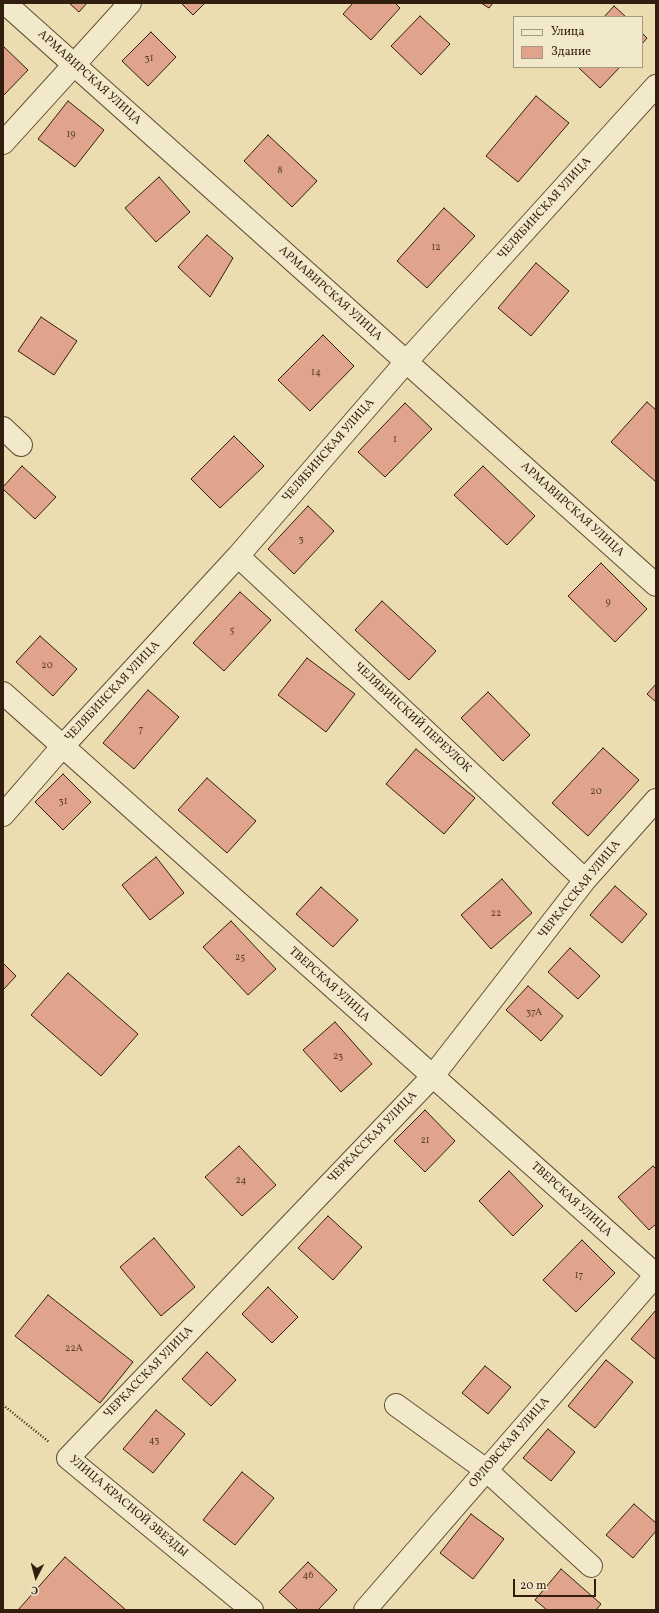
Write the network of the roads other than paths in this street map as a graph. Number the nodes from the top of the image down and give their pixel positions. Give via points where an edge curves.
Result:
1 (5, 3) edge
2 (130, 3) edge
3 (75, 64) junction
4 (656, 86) edge
5 (3, 143) edge
6 (406, 362) junction
7 (3, 428) edge
8 (21, 445) dead end
9 (238, 556) junction
10 (656, 585) edge
11 (3, 693) edge
12 (62, 747) junction
13 (656, 800) edge
14 (3, 815) edge
15 (585, 880) junction
16 (432, 1077) junction
17 (656, 1275) edge
18 (396, 1405) dead end
19 (68, 1458) joint
20 (486, 1470) junction
21 (591, 1566) dead end
22 (252, 1610) edge
23 (365, 1610) edge

1 - 3 street, АРМАВИРСКАЯ УЛИЦА
2 - 3 street
3 - 5 street
3 - 6 street, АРМАВИРСКАЯ УЛИЦА
4 - 6 street, ЧЕЛЯБИНСКАЯ УЛИЦА
6 - 9 street, ЧЕЛЯБИНСКАЯ УЛИЦА
6 - 10 street, АРМАВИРСКАЯ УЛИЦА
7 - 8 street
9 - 12 street, ЧЕЛЯБИНСКАЯ УЛИЦА
9 - 15 street, ЧЕЛЯБИНСКИЙ ПЕРЕУЛОК
11 - 12 street, ТВЕРСКАЯ УЛИЦА
12 - 14 street, ЧЕЛЯБИНСКАЯ УЛИЦА
12 - 16 street, ТВЕРСКАЯ УЛИЦА
13 - 15 street, ЧЕРКАССКАЯ УЛИЦА
15 - 16 street, ЧЕРКАССКАЯ УЛИЦА
16 - 17 street, ТВЕРСКАЯ УЛИЦА
16 - 19 street, ЧЕРКАССКАЯ УЛИЦА
17 - 20 street, ОРЛОВСКАЯ УЛИЦА
18 - 20 street
19 - 22 street, УЛИЦА КРАСНОЙ ЗВЕЗДЫ
20 - 21 street
20 - 23 street, ОРЛОВСКАЯ УЛИЦА

